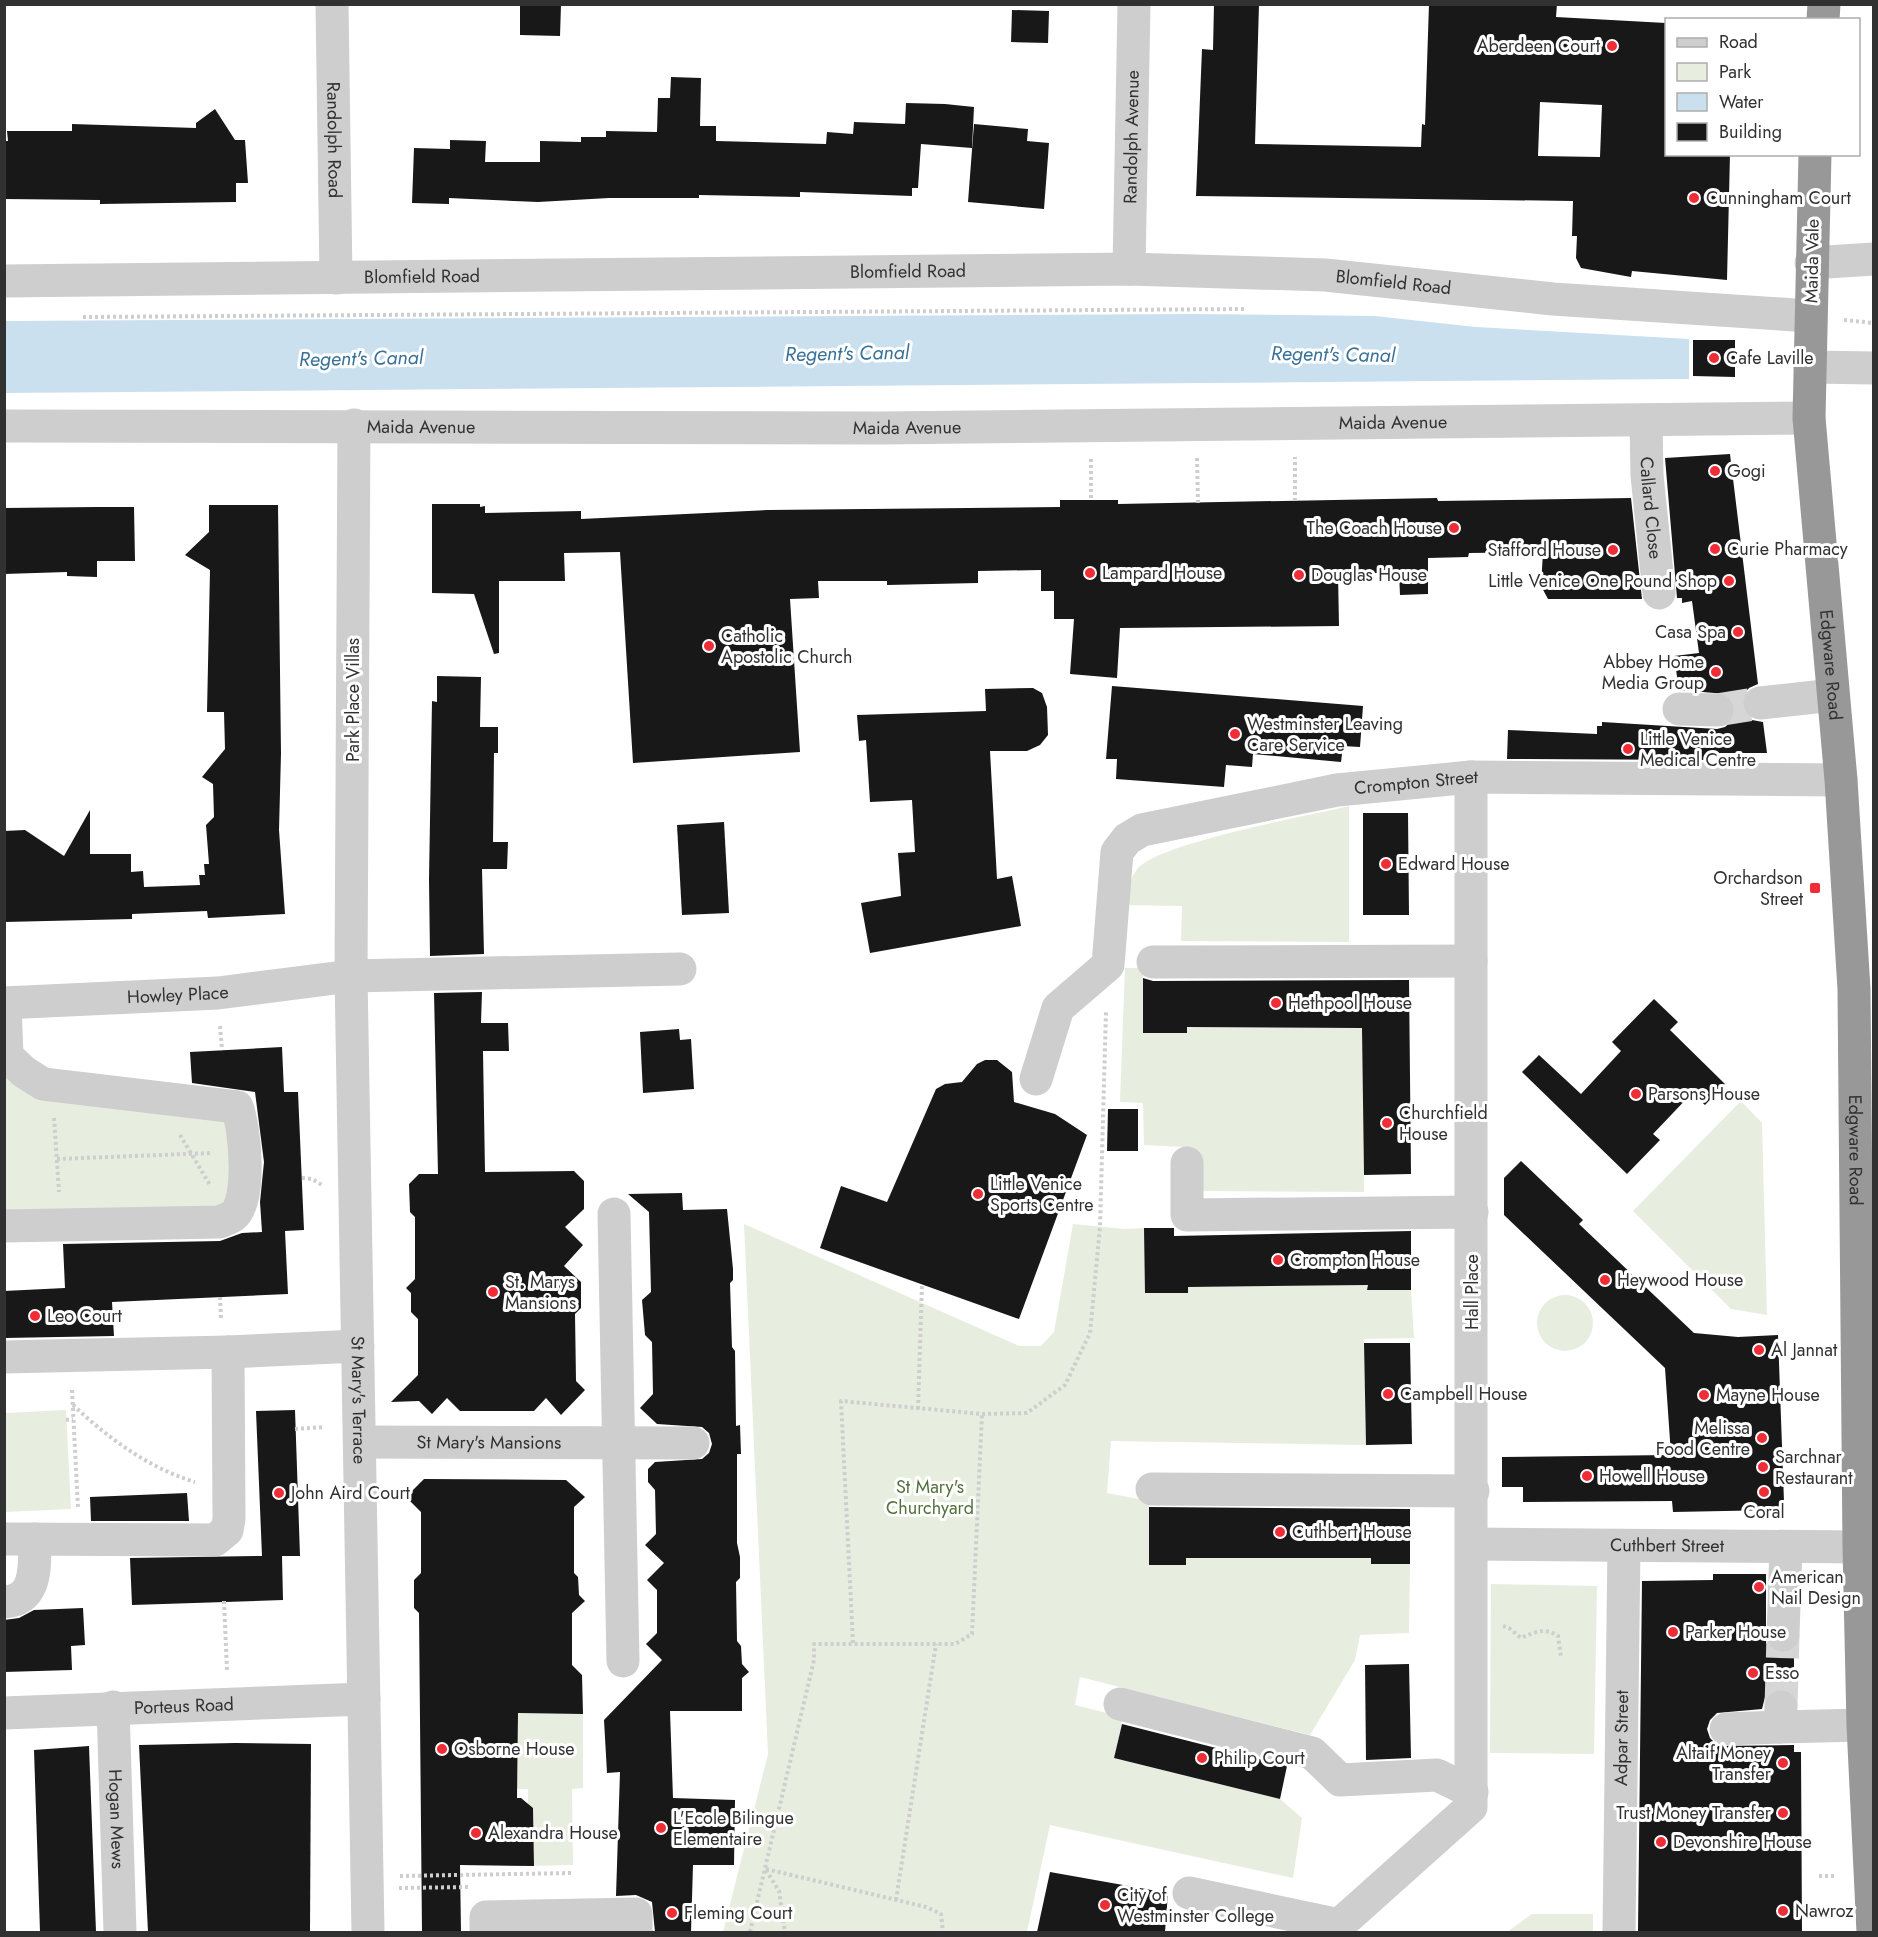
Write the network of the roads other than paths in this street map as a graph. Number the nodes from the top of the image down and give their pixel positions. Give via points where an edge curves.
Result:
1 (332, 4) edge
2 (1134, 4) edge
3 (1815, 156) edge
4 (1874, 259) edge
5 (1811, 263) junction
6 (1129, 269) junction
7 (336, 278) junction
8 (4, 281) edge
9 (1810, 316) junction
10 (1810, 367) junction
11 (1874, 368) edge
12 (1809, 418) junction
13 (1646, 421) junction
14 (354, 425) junction
15 (4, 426) edge
16 (1659, 593) dead end
17 (1833, 695) junction
18 (1760, 703) tunnel mouth
19 (1678, 709) dead end
20 (1717, 710) tunnel mouth
21 (1471, 777) junction
22 (1841, 780) junction
23 (1472, 961) junction
24 (1153, 962) dead end
25 (680, 969) dead end
26 (351, 976) junction
27 (5, 1003) edge
28 (1864, 1044) edge
29 (6, 1057) edge
30 (1036, 1078) dead end
31 (1187, 1163) dead end
32 (1864, 1167) edge
33 (1472, 1212) junction
34 (614, 1214) dead end
35 (4, 1226) edge
36 (225, 1338) junction
37 (358, 1346) junction
38 (4, 1357) edge
39 (1866, 1380) edge
40 (360, 1442) junction
41 (618, 1443) junction
42 (693, 1443) dead end
43 (1152, 1489) dead end
44 (1473, 1491) junction
45 (20, 1539) edge
46 (1473, 1544) junction
47 (1624, 1546) junction
48 (1786, 1547) junction
49 (1859, 1547) junction
50 (4, 1602) edge
51 (1783, 1635) tunnel mouth
52 (622, 1661) dead end
53 (364, 1699) junction
54 (1120, 1704) dead end
55 (113, 1707) junction
56 (4, 1713) edge
57 (1863, 1725) junction
58 (1726, 1729) dead end
59 (1472, 1800) junction
60 (1189, 1893) dead end
61 (486, 1925) edge
62 (1873, 1925) edge
63 (1338, 1929) edge
64 (120, 1932) edge
65 (368, 1932) edge
66 (636, 1932) edge
67 (1619, 1932) edge

1 - 7 street, Randolph Road
2 - 6 street, Randolph Avenue
3 - 5 highway, Maida Vale
4 - 5 street
5 - 9 highway, Maida Vale
6 - 7 street, Blomfield Road
6 - 9 street, Blomfield Road via 1324,275 1553,299
7 - 8 street, Blomfield Road
9 - 10 highway, Maida Vale
10 - 11 street
10 - 12 highway, Edgware Road
12 - 13 street, Maida Avenue
12 - 17 highway, Edgware Road
13 - 14 street, Maida Avenue via 557,428
13 - 16 street, Callard Close via 1647,475
14 - 15 street, Maida Avenue
14 - 26 street, Park Place Villas
17 - 18 street
17 - 22 highway, Edgware Road
19 - 20 street
21 - 22 street, Crompton Street
21 - 23 street, Hall Place
21 - 30 street, Crompton Street via 1337,790 1142,830 1127,839 1117,852 1108,965 1058,1008
22 - 28 highway, Edgware Road via 1854,989
23 - 24 street
23 - 33 street, Hall Place
25 - 26 street, Howley Place
26 - 27 street, Howley Place via 218,993
26 - 37 street, St Mary's Terrace
27 - 29 street
28 - 32 highway, Edgware Road
29 - 35 street via 43,1084 237,1107 243,1123 244,1197 234,1215 220,1221
31 - 33 street via 1187,1215
32 - 39 highway, Edgware Road
33 - 44 street, Hall Place
34 - 41 street
36 - 37 street
36 - 38 street
36 - 45 street via 229,1525 224,1534 215,1540
37 - 40 street, St Mary's Terrace
39 - 49 highway, Edgware Road
40 - 41 street, St Mary's Mansions
40 - 53 street, St Mary's Terrace
41 - 42 street, St Mary's Mansions
41 - 52 street
43 - 44 street
44 - 46 street, Hall Place
45 - 50 street via 33,1582 18,1598
46 - 47 street, Cuthbert Street
46 - 59 street, Hall Place
47 - 48 street, Cuthbert Street
47 - 67 street, Adpar Street
48 - 49 street, Cuthbert Street
48 - 51 street
49 - 57 highway, Edgware Road
53 - 55 street, Porteus Road
53 - 65 street, St Mary's Terrace
54 - 59 street via 1312,1753 1340,1780 1437,1775
55 - 56 street, Porteus Road
55 - 64 street, Hogan Mews
57 - 58 street via 1781,1717
57 - 62 highway, Edgware Road
59 - 63 street
60 - 63 street
61 - 66 street via 636,1914

